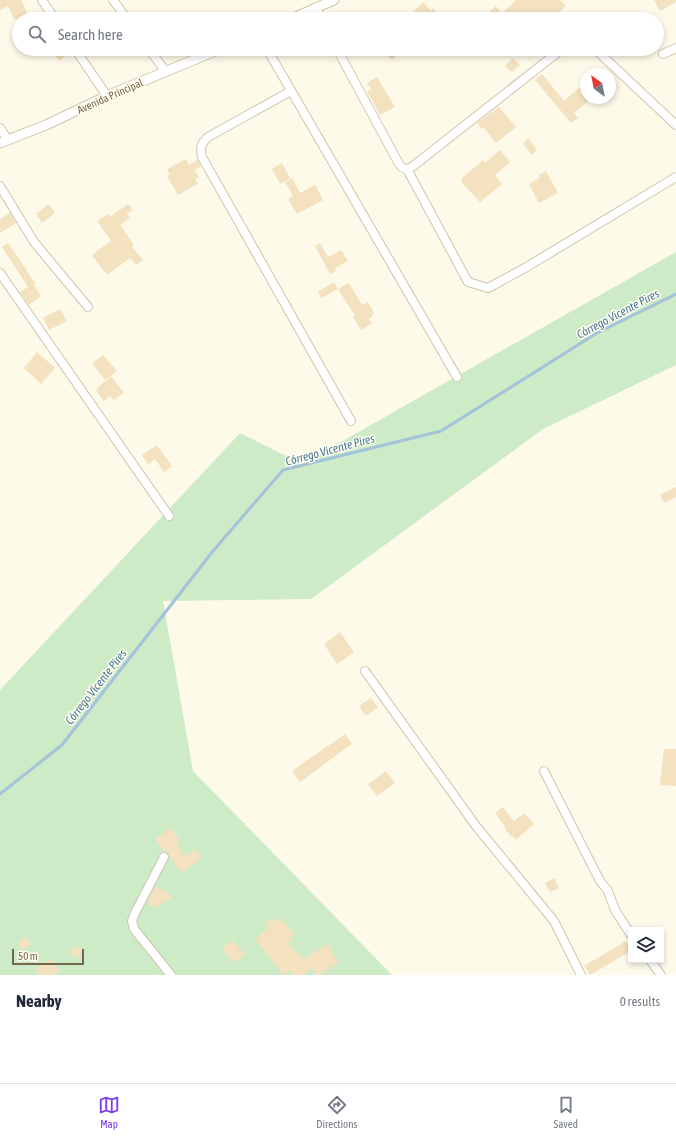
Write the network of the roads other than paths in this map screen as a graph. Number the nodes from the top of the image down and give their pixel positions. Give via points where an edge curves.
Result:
1 (42, 0) edge
2 (112, 0) edge
3 (334, 0) edge
4 (316, 8) junction
5 (50, 12) edge
6 (121, 12) edge
7 (307, 12) edge
8 (318, 12) edge
9 (676, 48) edge
10 (664, 54) edge
11 (80, 56) edge
12 (154, 56) edge
13 (204, 56) edge
14 (271, 56) edge
15 (341, 56) edge
16 (553, 56) edge
17 (602, 56) edge
18 (166, 72) junction
19 (291, 91) junction
20 (108, 96) junction
21 (676, 125) edge
22 (0, 128) edge
23 (4, 142) edge
24 (407, 169) junction
25 (676, 177) edge
26 (0, 186) edge
27 (0, 273) edge
28 (88, 307) dead end
29 (457, 377) dead end
30 (351, 420) dead end
31 (169, 516) dead end
32 (364, 671) dead end
33 (544, 771) dead end
34 (164, 857) dead end
35 (628, 930) edge
36 (652, 963) edge
37 (171, 975) edge
38 (581, 975) edge
39 (661, 975) edge

1 - 5 street
2 - 6 street
3 - 4 street
4 - 7 street
4 - 8 street
9 - 10 street
11 - 20 street
12 - 18 street
13 - 18 street, Avenida Principal
14 - 19 street
15 - 24 street via 399,164
16 - 24 street
17 - 21 street
18 - 20 street, Avenida Principal
19 - 29 street
19 - 30 street via 208,137 202,142 200,150
20 - 23 street, Avenida Principal
22 - 23 street
24 - 25 street via 468,282 488,288
26 - 28 street via 34,242
27 - 31 street
32 - 38 street via 476,826 554,921
33 - 35 street via 600,881 608,891 615,910
34 - 37 street via 134,912 132,922 134,929
36 - 39 street

